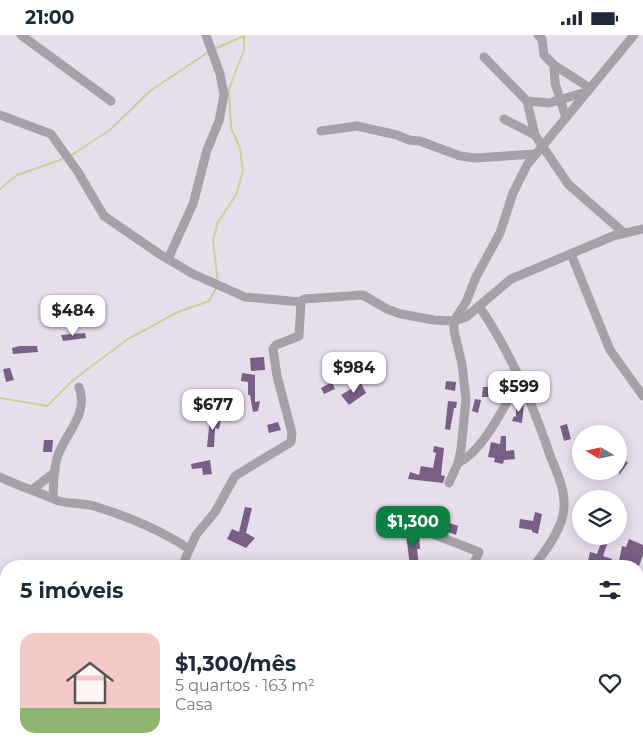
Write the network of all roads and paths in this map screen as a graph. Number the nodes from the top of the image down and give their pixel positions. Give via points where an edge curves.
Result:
1 (21, 35) edge
2 (206, 35) edge
3 (538, 35) edge
4 (634, 35) edge
5 (484, 57) dead end
6 (554, 65) junction
7 (588, 90) junction
8 (560, 100) junction
9 (111, 101) dead end
10 (527, 101) junction
11 (0, 115) edge
12 (504, 119) dead end
13 (566, 119) junction
14 (321, 131) dead end
15 (535, 135) junction
16 (538, 151) junction
17 (643, 229) edge
18 (624, 233) junction
19 (571, 254) junction
20 (168, 259) junction
21 (301, 302) junction
22 (479, 306) junction
23 (454, 321) junction
24 (521, 378) junction
25 (79, 387) dead end
26 (643, 397) edge
27 (458, 463) junction
28 (55, 472) junction
29 (0, 477) edge
30 (449, 483) dead end
31 (33, 489) junction
32 (53, 497) junction
33 (425, 531) dead end
34 (189, 549) junction
35 (184, 560) edge
36 (477, 560) edge
37 (539, 560) edge

1 - 9 street
2 - 20 street via 224,95 196,197
3 - 6 street via 542,39 544,55
4 - 7 street
5 - 10 street
6 - 7 street
6 - 8 street
7 - 8 street
7 - 13 street
8 - 10 street via 549,103
8 - 13 street
10 - 15 street
11 - 20 street via 51,134 104,216
12 - 15 street
13 - 16 street
14 - 16 street via 357,126 475,158
15 - 16 street
16 - 18 street via 568,184
16 - 23 street via 513,193 500,233
17 - 18 street
18 - 19 street
19 - 22 street via 511,279
19 - 26 street via 610,350
20 - 21 street via 245,297
21 - 23 street via 304,299 364,295 401,314 434,321
21 - 34 street via 299,336 273,349 292,442 234,476 215,512
22 - 23 street via 466,317
22 - 24 street
23 - 27 street via 466,399
24 - 27 street via 496,423 473,453
24 - 37 street via 561,485 564,506 562,520
25 - 28 street via 82,406 57,457
27 - 30 street
28 - 31 street
28 - 32 street
29 - 31 street
31 - 32 street
32 - 34 street via 113,513 176,540
33 - 36 street via 479,552
34 - 35 street

